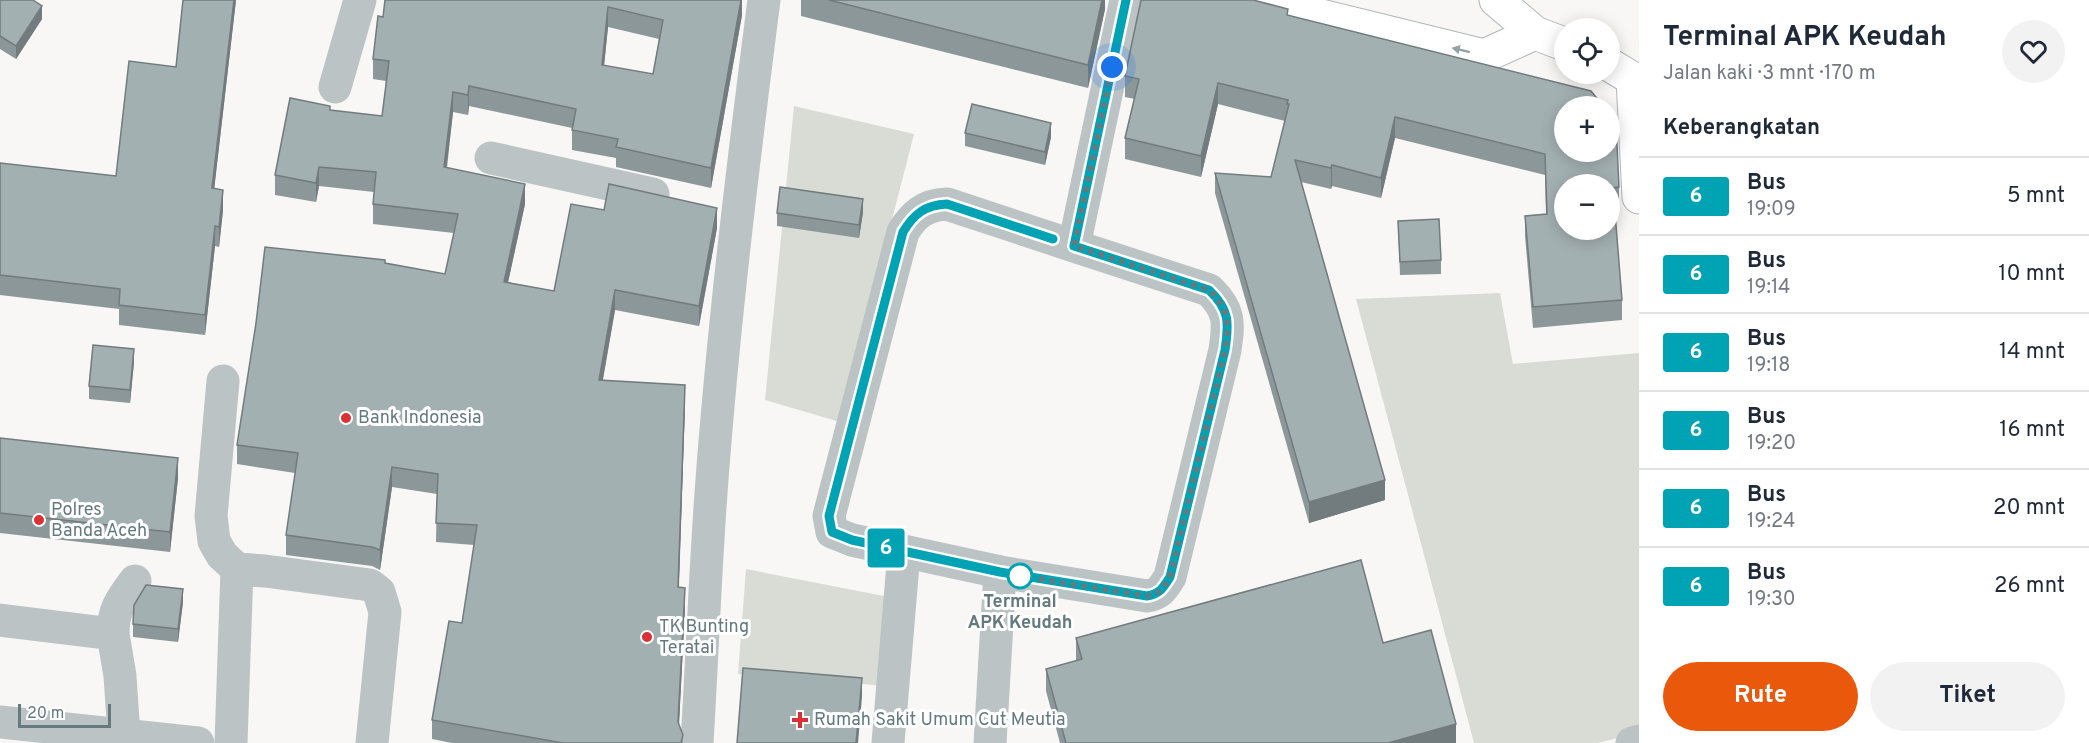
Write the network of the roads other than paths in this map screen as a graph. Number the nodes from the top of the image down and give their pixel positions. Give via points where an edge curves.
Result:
1 (360, 0) edge
2 (764, 0) edge
3 (1126, 0) edge
4 (1256, 0) edge
5 (1496, 0) edge
6 (1550, 39) edge
7 (1627, 74) edge
8 (335, 87) dead end
9 (490, 158) dead end
10 (1639, 198) edge
11 (681, 201) edge
12 (1074, 246) junction
13 (223, 381) dead end
14 (904, 552) junction
15 (237, 569) junction
16 (1000, 572) junction
17 (135, 581) dead end
18 (0, 620) edge
19 (113, 634) junction
20 (0, 722) edge
21 (124, 736) junction
22 (1639, 741) edge
23 (198, 743) edge
24 (231, 743) edge
25 (372, 743) edge
26 (697, 743) edge
27 (888, 743) edge
28 (990, 743) edge
29 (1632, 743) edge

1 - 8 street
2 - 26 street via 725,211
3 - 12 street
6 -> 4 main road via 1484,56
5 - 6 main road
7 - 10 main road
9 - 11 street
12 - 14 street via 947,204 923,209 912,217 903,232 829,516 832,532 839,536
12 - 16 street via 1209,290 1221,301 1226,315 1225,350 1170,577 1162,590 1147,596
13 - 15 street via 211,516 214,541
14 - 16 street
14 - 27 street
15 - 24 street
15 - 25 street via 370,585 379,592 385,612
16 - 28 street
17 - 19 street via 113,616
18 - 19 street
19 - 21 street
20 - 21 street
21 - 23 street
22 - 29 street

